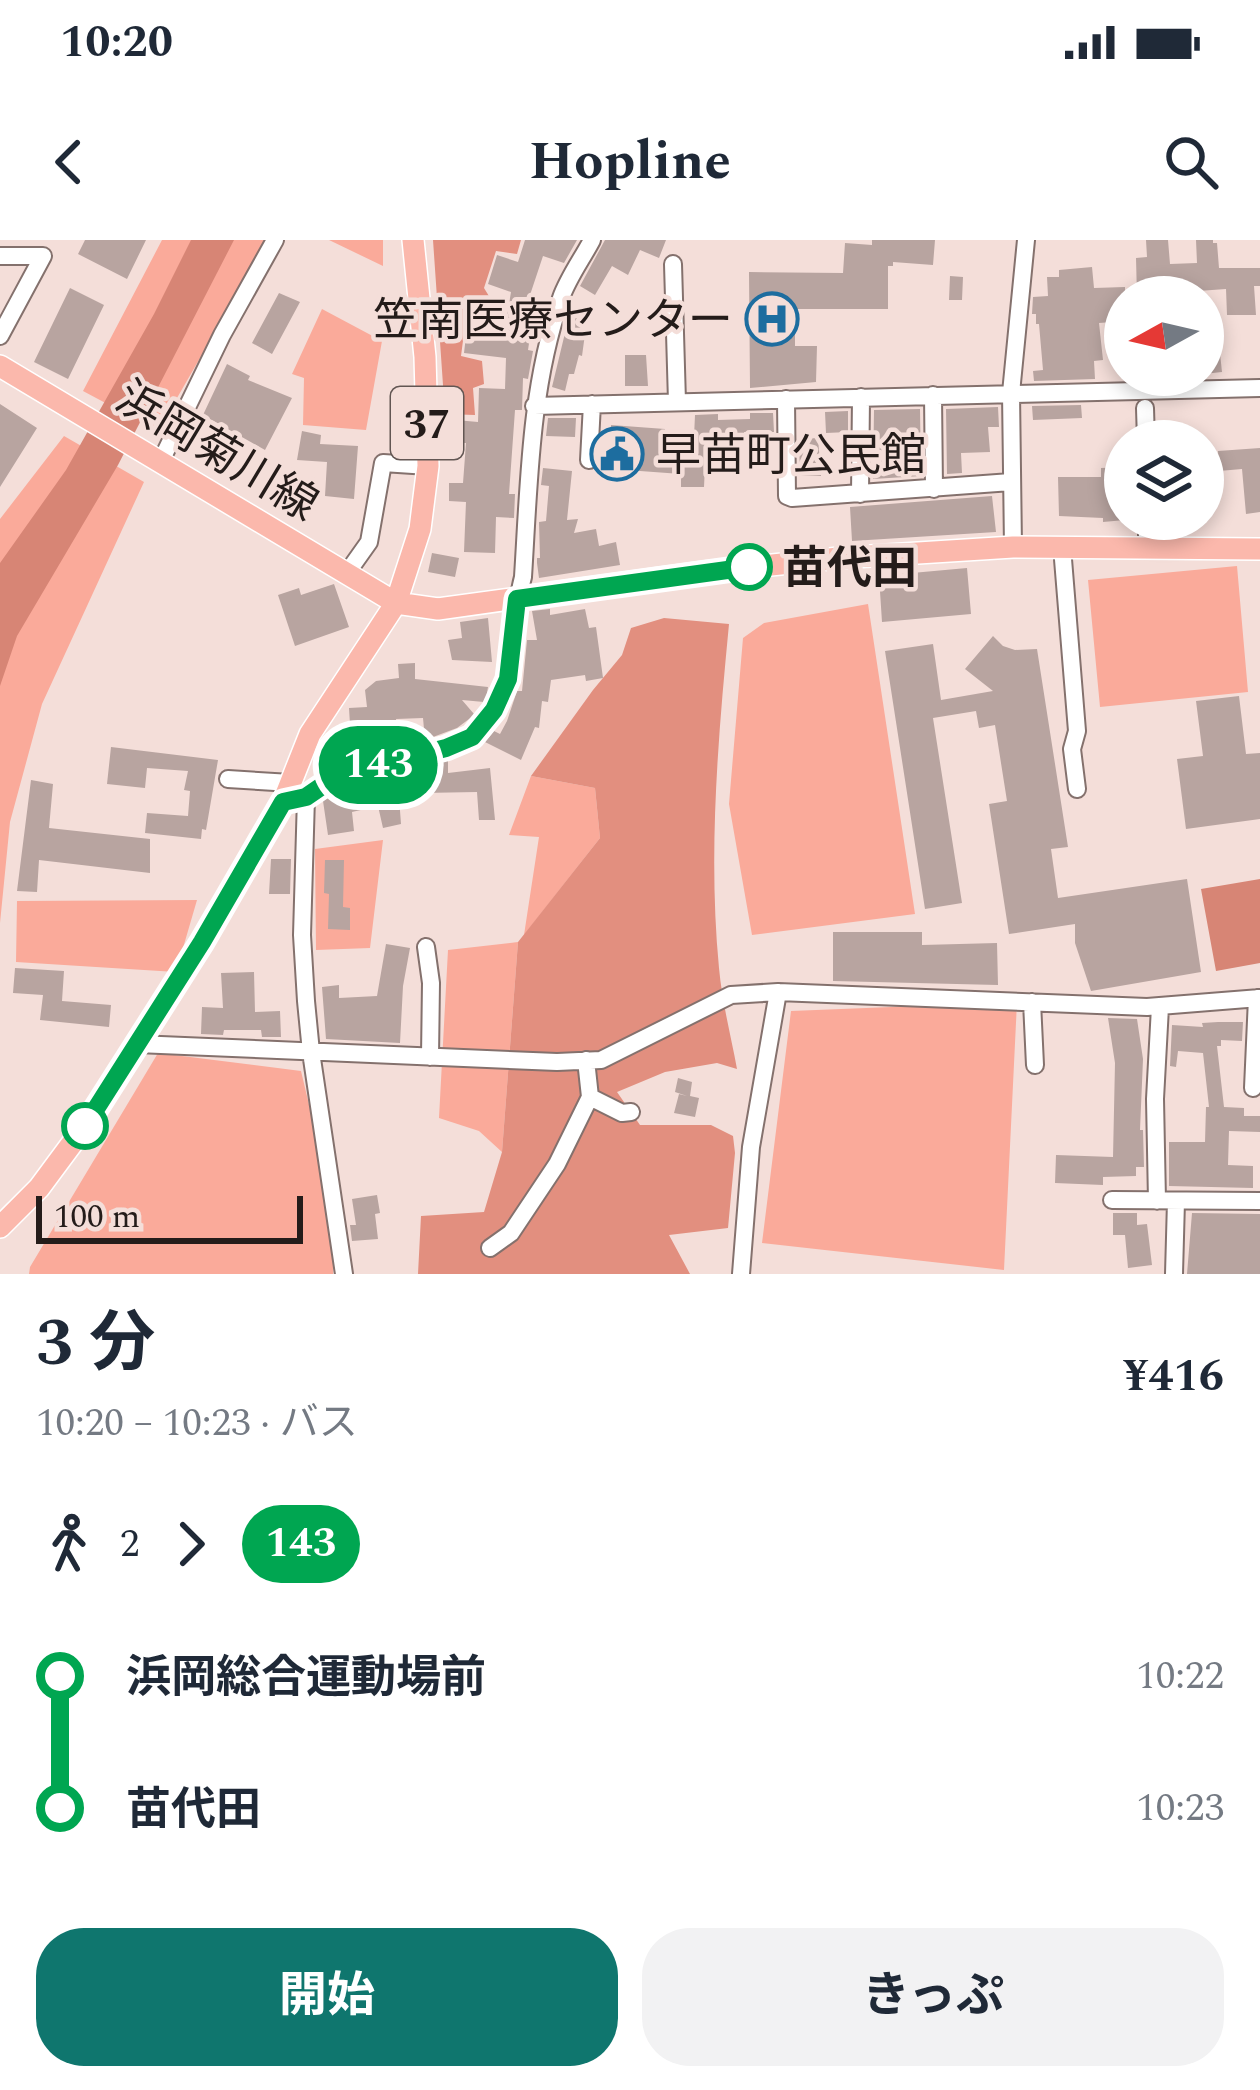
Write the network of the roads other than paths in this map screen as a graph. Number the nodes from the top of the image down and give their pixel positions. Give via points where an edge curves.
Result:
1 (275, 240) edge
2 (413, 240) edge
3 (592, 240) edge
4 (1026, 240) edge
5 (0, 256) edge
6 (673, 264) dead end
7 (3, 325) edge
8 (0, 366) edge
9 (1260, 388) edge
10 (1010, 392) junction
11 (933, 394) junction
12 (861, 397) junction
13 (786, 398) junction
14 (677, 402) junction
15 (592, 404) junction
16 (535, 406) junction
17 (1145, 408) dead end
18 (1145, 420) edge
19 (158, 459) junction
20 (589, 460) dead end
21 (428, 466) junction
22 (1011, 482) junction
23 (934, 489) junction
24 (860, 494) junction
25 (1147, 540) edge
26 (1013, 547) junction
27 (1062, 547) junction
28 (1147, 548) junction
29 (1260, 549) edge
30 (347, 573) junction
31 (517, 599) junction
32 (396, 603) junction
33 (228, 779) dead end
34 (1077, 789) dead end
35 (293, 794) junction
36 (425, 947) dead end
37 (778, 992) junction
38 (1258, 998) edge
39 (1032, 1002) junction
40 (1160, 1006) junction
41 (137, 1044) junction
42 (311, 1052) junction
43 (430, 1057) junction
44 (586, 1060) junction
45 (1035, 1065) dead end
46 (1253, 1088) dead end
47 (590, 1097) junction
48 (631, 1112) dead end
49 (1112, 1200) dead end
50 (1166, 1201) junction
51 (1260, 1202) edge
52 (0, 1227) edge
53 (490, 1248) dead end
54 (344, 1274) edge
55 (741, 1274) edge
56 (1174, 1274) edge

1 - 19 street
2 - 21 main road, 37
3 - 16 street via 562,293
4 - 10 street
5 - 7 street via 43,256
6 - 14 street
8 - 19 main road, 浜岡菊川線
9 - 10 street
10 - 11 street
10 - 22 street
11 - 12 street
11 - 23 street
12 - 13 street
12 - 24 street
13 - 14 street
13 - 24 street via 787,496
14 - 15 street
15 - 16 street
15 - 20 street
16 - 31 street
17 - 18 street
19 - 30 main road, 浜岡菊川線
21 - 30 street via 383,463 369,542
21 - 32 main road, 37 via 420,529
22 - 23 street
22 - 26 street
23 - 24 street
25 - 28 street
26 - 27 main road
26 - 31 main road via 704,572
27 - 28 main road
27 - 34 street
28 - 29 main road
30 - 32 main road, 浜岡菊川線
31 - 32 main road via 438,609
31 - 35 street via 508,679 472,737
32 - 35 main road, 37 via 310,734
33 - 35 street
35 - 41 main road, 37
35 - 42 street
36 - 43 street
37 - 39 street
37 - 44 street via 731,995 601,1060
37 - 55 street via 751,1148
38 - 40 street
38 - 46 street
39 - 40 street
39 - 45 street
40 - 50 street via 1155,1099
41 - 42 street
41 - 52 main road, 37 via 51,1173
42 - 43 street
42 - 54 street
43 - 44 street
44 - 47 street
47 - 48 street
47 - 53 street via 557,1164 511,1233
49 - 50 street
50 - 51 street
50 - 56 street

